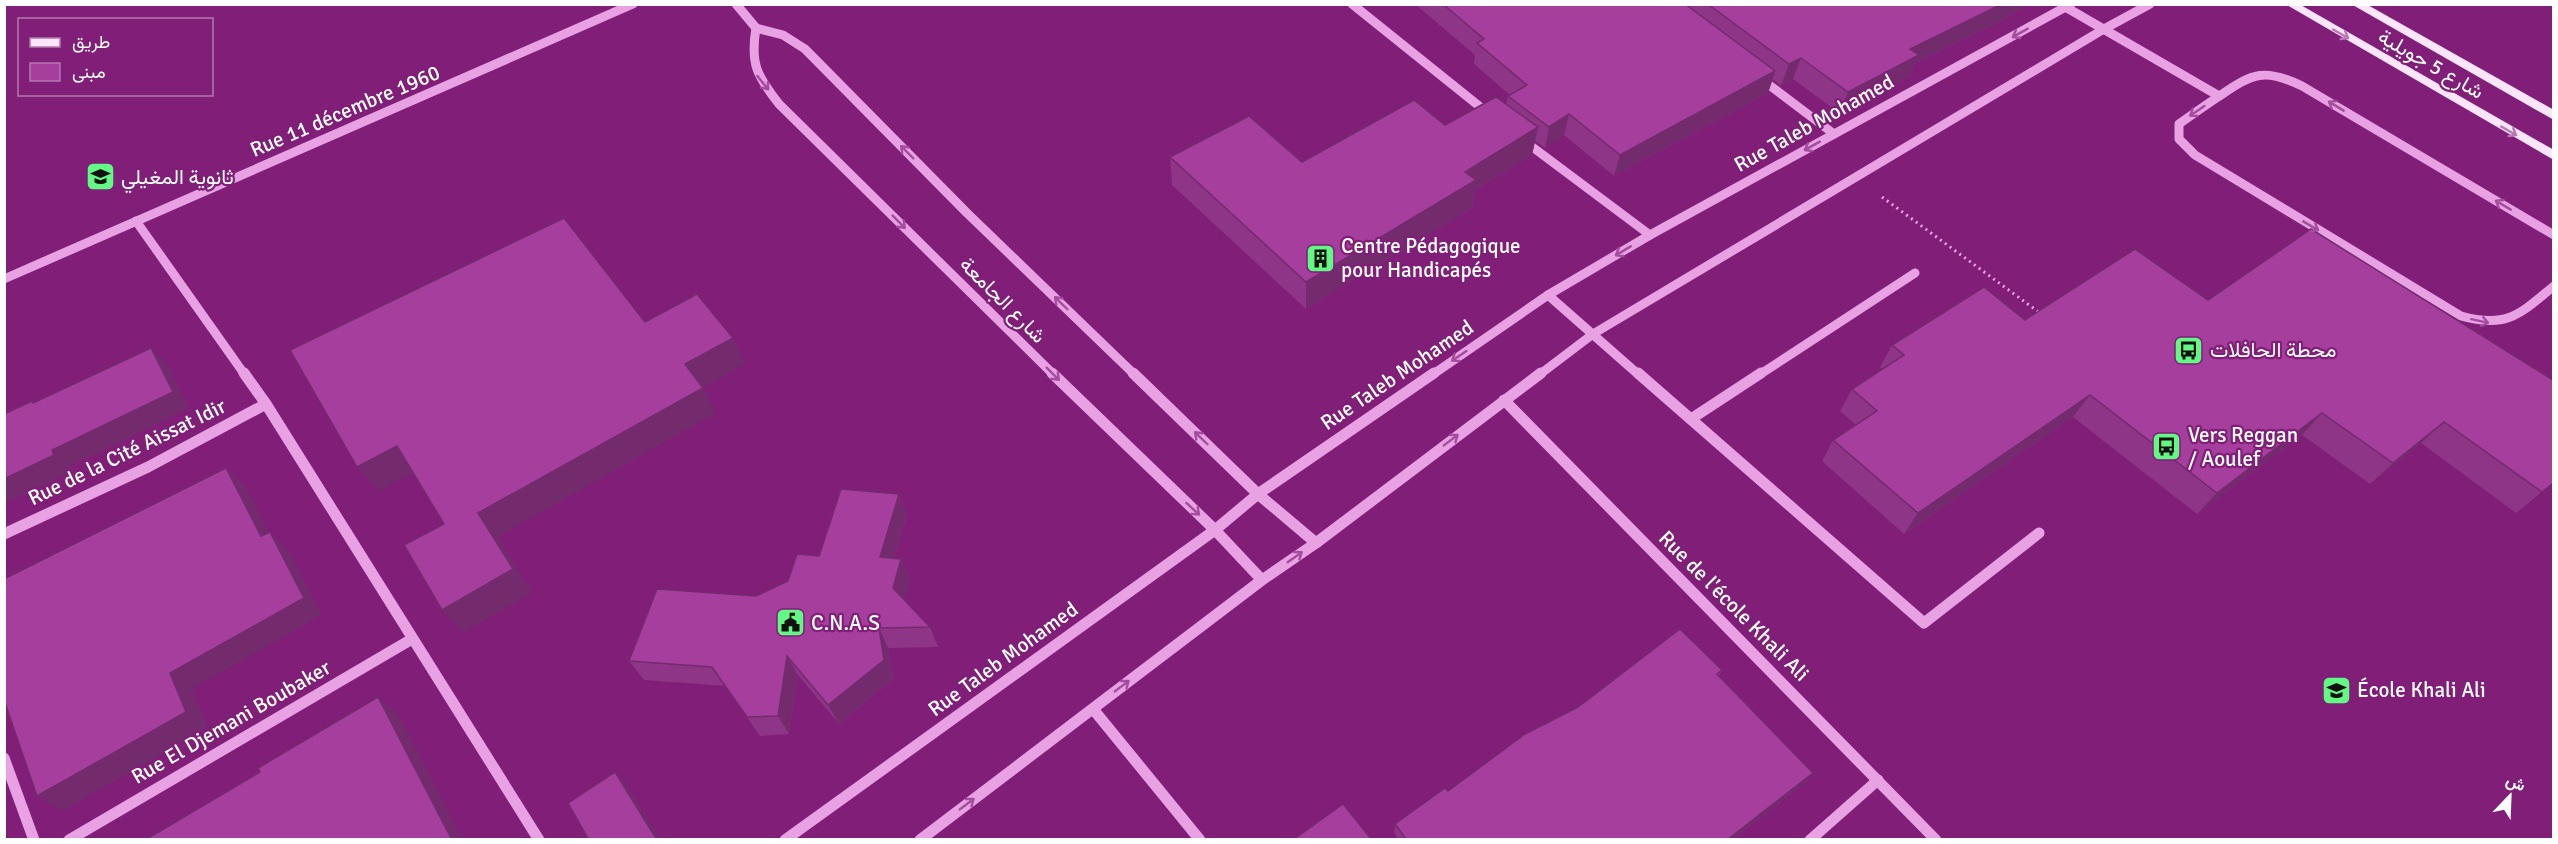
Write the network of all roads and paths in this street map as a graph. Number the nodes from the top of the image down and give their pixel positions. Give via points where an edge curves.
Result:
1 (633, 4) edge
2 (736, 4) edge
3 (1352, 4) edge
4 (2150, 4) edge
5 (2290, 4) edge
6 (2356, 4) edge
7 (2066, 5) edge
8 (756, 28) junction
9 (2104, 29) junction
10 (1751, 70) edge
11 (2219, 96) junction
12 (2553, 116) edge
13 (1497, 120) edge
14 (1516, 134) edge
15 (1834, 134) junction
16 (2553, 156) edge
17 (1854, 178) junction
18 (136, 221) junction
19 (1650, 235) junction
20 (2553, 235) edge
21 (1915, 273) dead end
22 (4, 279) edge
23 (2553, 286) edge
24 (1548, 295) junction
25 (2043, 315) edge
26 (1593, 334) junction
27 (1504, 400) junction
28 (266, 404) junction
29 (1691, 420) junction
30 (1258, 494) junction
31 (1215, 530) junction
32 (2039, 533) dead end
33 (4, 534) edge
34 (1316, 543) junction
35 (1262, 580) junction
36 (412, 639) junction
37 (1093, 709) junction
38 (4, 758) edge
39 (1878, 780) junction
40 (34, 840) edge
41 (69, 840) edge
42 (539, 840) edge
43 (785, 840) edge
44 (920, 840) edge
45 (1200, 840) edge
46 (1810, 840) edge
47 (1936, 840) edge

1 - 18 street, Rue 11 décembre 1960
2 - 8 street
3 - 13 street
4 - 9 street
5 -> 16 main road, شارع 5 جويلية
6 - 12 main road, شارع 5 جويلية
7 - 9 street
7 -> 15 street, Rue Taleb Mohamed
30 -> 8 street, شارع الجامعة via 967,213 805,49 783,36
8 -> 31 street, شارع الجامعة via 752,51 756,75 779,104
9 - 11 street
9 - 17 street
10 - 15 street
20 -> 11 street via 2290,80 2254,75
11 -> 23 street via 2179,124 2179,139 2186,147 2446,308 2476,321 2504,322
14 - 19 street
15 -> 19 street, Rue Taleb Mohamed
17 - 25 path
17 - 26 street
18 - 22 street, Rue 11 décembre 1960
18 - 28 street
19 -> 24 street, Rue Taleb Mohamed
21 - 29 street
24 - 26 street
24 -> 30 street, Rue Taleb Mohamed
26 - 27 street
26 - 29 street
34 -> 27 street
27 - 39 street, Rue de l'école Khali Ali
28 - 33 street, Rue de la Cité Aissat Idir via 148,467
28 - 36 street
29 - 32 street via 1924,623
30 - 31 street, Rue Taleb Mohamed
30 - 34 street, شارع الجامعة
31 - 35 street, شارع الجامعة
31 - 43 street, Rue Taleb Mohamed
35 -> 34 street
37 -> 35 street
36 - 41 street, Rue El Djemani Boubaker
36 - 42 street
44 -> 37 street
37 - 45 street
38 - 40 street
39 - 46 street
39 - 47 street, Rue de l'école Khali Ali

